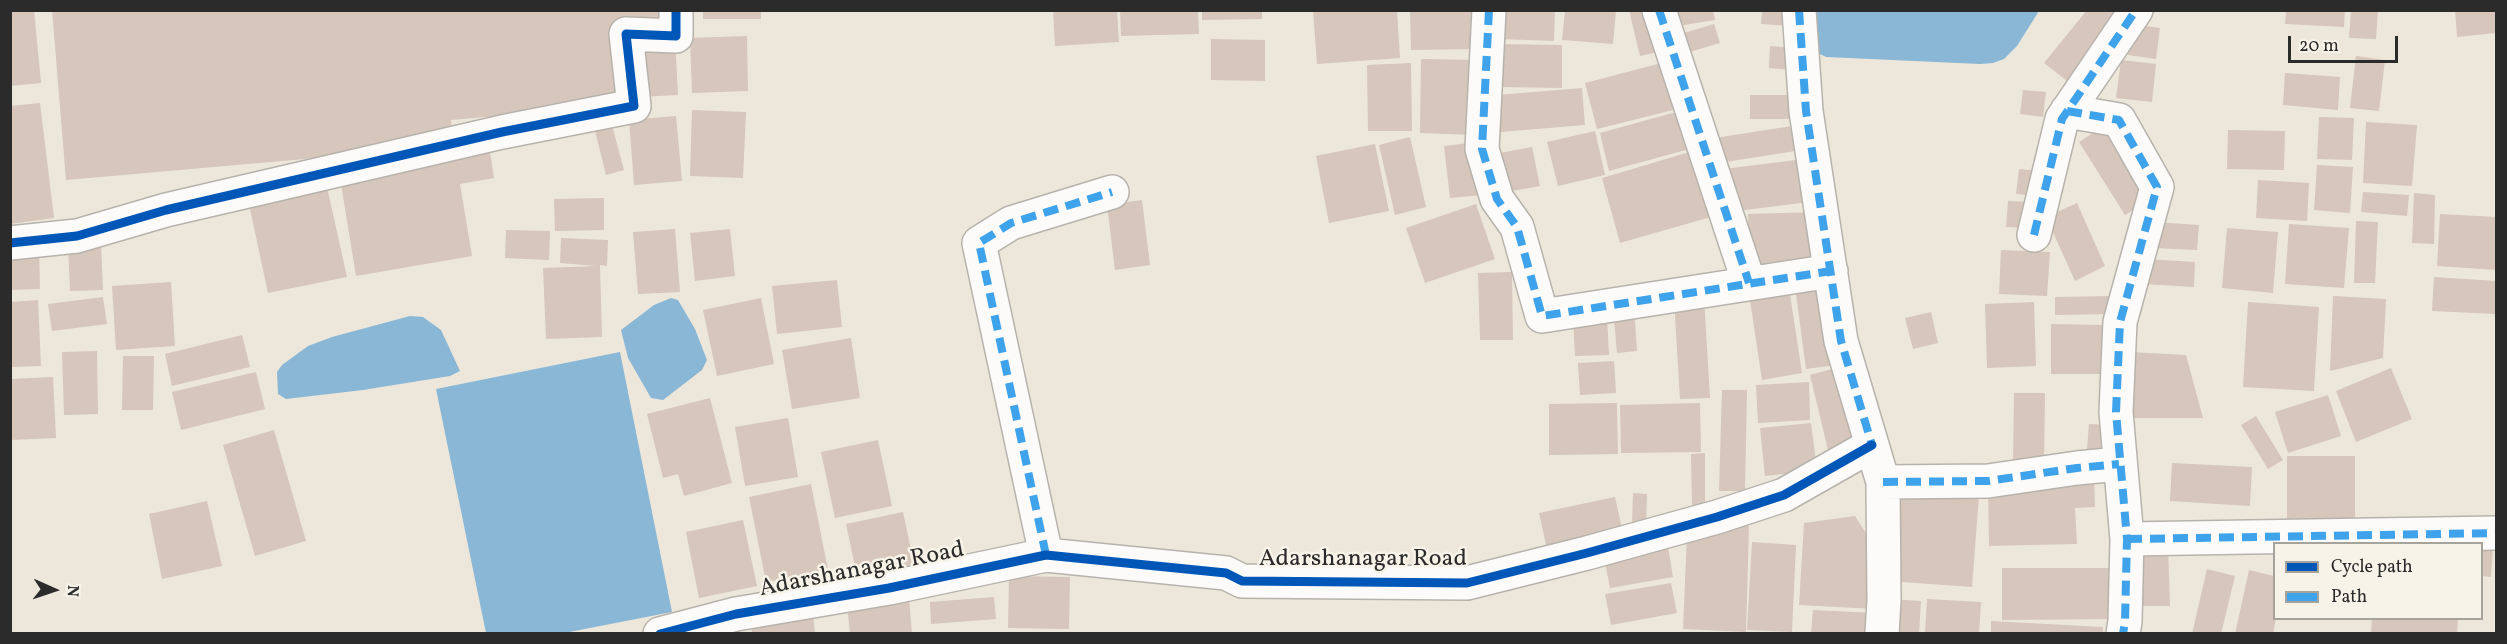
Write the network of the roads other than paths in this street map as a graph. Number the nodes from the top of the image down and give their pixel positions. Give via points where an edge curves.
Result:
1 (676, 10) edge
2 (1489, 10) edge
3 (1659, 10) edge
4 (1799, 10) edge
5 (2136, 10) edge
6 (2067, 111) junction
7 (1112, 192) dead end
8 (2034, 235) dead end
9 (10, 243) edge
10 (1831, 271) junction
11 (1749, 283) junction
12 (1872, 445) junction
13 (2119, 464) junction
14 (1883, 482) junction
15 (2496, 533) edge
16 (2127, 539) junction
17 (1046, 555) junction
18 (660, 633) edge
19 (1882, 633) edge
20 (2123, 633) edge

1 - 9 street via 676,36 626,34 634,106 502,132 166,210 77,236
2 - 11 street via 1482,149 1497,199 1517,227 1542,316
3 - 11 street
4 - 10 street via 1806,111
5 - 6 street
6 - 8 street via 2061,119
6 - 13 street via 2119,120 2157,187 2120,322 2116,412
7 - 17 street via 1011,223 979,243
10 - 11 street
10 - 12 street via 1841,341
12 - 14 street
12 - 17 street, Adarshanagar Road via 1784,495 1609,547 1467,583 1242,581 1226,573
13 - 14 street via 1988,481
13 - 16 street
14 - 19 street
15 - 16 street
16 - 20 street
17 - 18 street, Adarshanagar Road via 889,588 736,614

